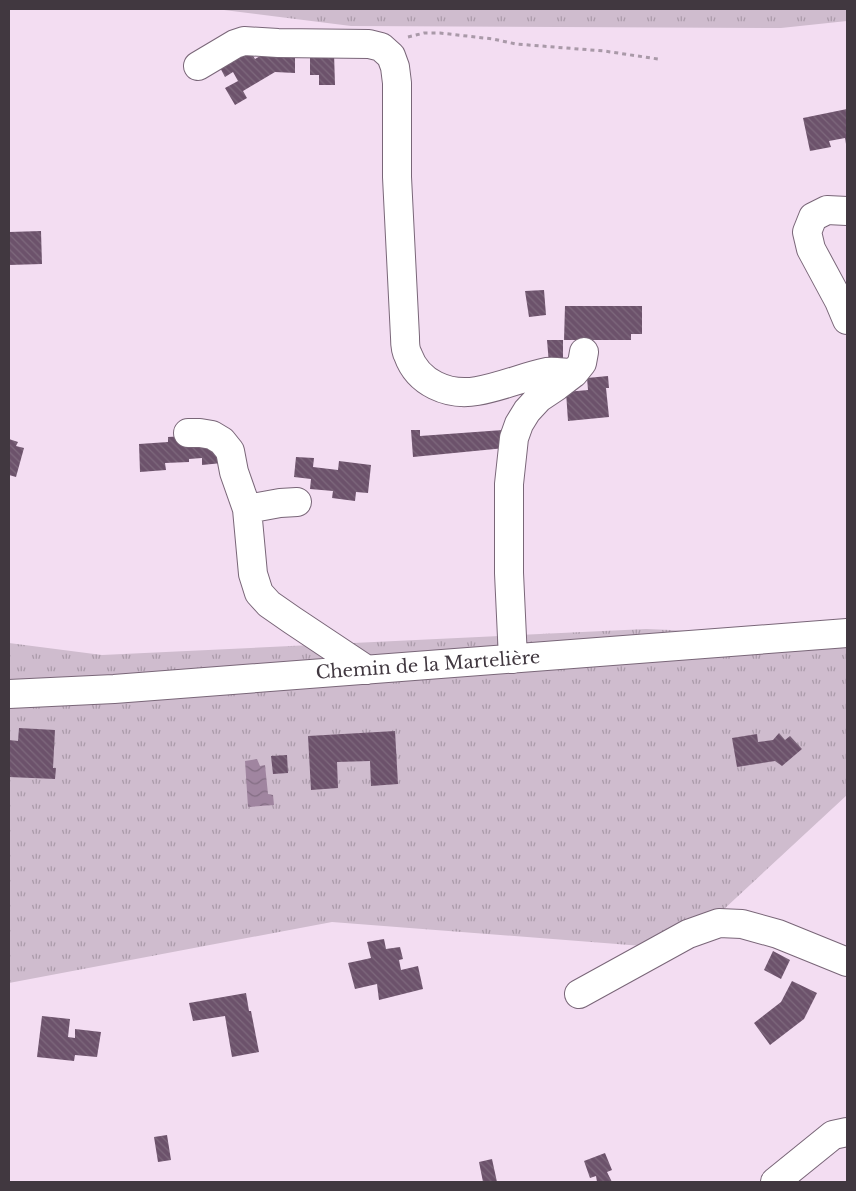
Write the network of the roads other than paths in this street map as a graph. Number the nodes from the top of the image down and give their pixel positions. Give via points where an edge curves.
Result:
1 (198, 66) dead end
2 (847, 211) edge
3 (847, 320) edge
4 (188, 433) dead end
5 (297, 502) dead end
6 (247, 509) junction
7 (847, 633) edge
8 (513, 659) junction
9 (367, 670) junction
10 (9, 694) edge
11 (847, 962) edge
12 (579, 994) dead end
13 (847, 1132) edge
14 (775, 1182) edge

1 - 8 street via 244,41 381,47 391,56 397,83 398,214 405,337 411,364 438,388 474,392 579,362 557,386 527,410 514,438 509,484
2 - 3 street via 827,210 813,217 807,232 811,249
4 - 6 street via 212,436 222,441 230,451
5 - 6 street
6 - 9 street via 253,574 260,593 269,604
7 - 8 street, Chemin de la Martelière
8 - 9 street, Chemin de la Martelière
9 - 10 street, Chemin de la Martelière
11 - 12 street via 778,934 742,924 719,923 688,934
13 - 14 street via 833,1136

